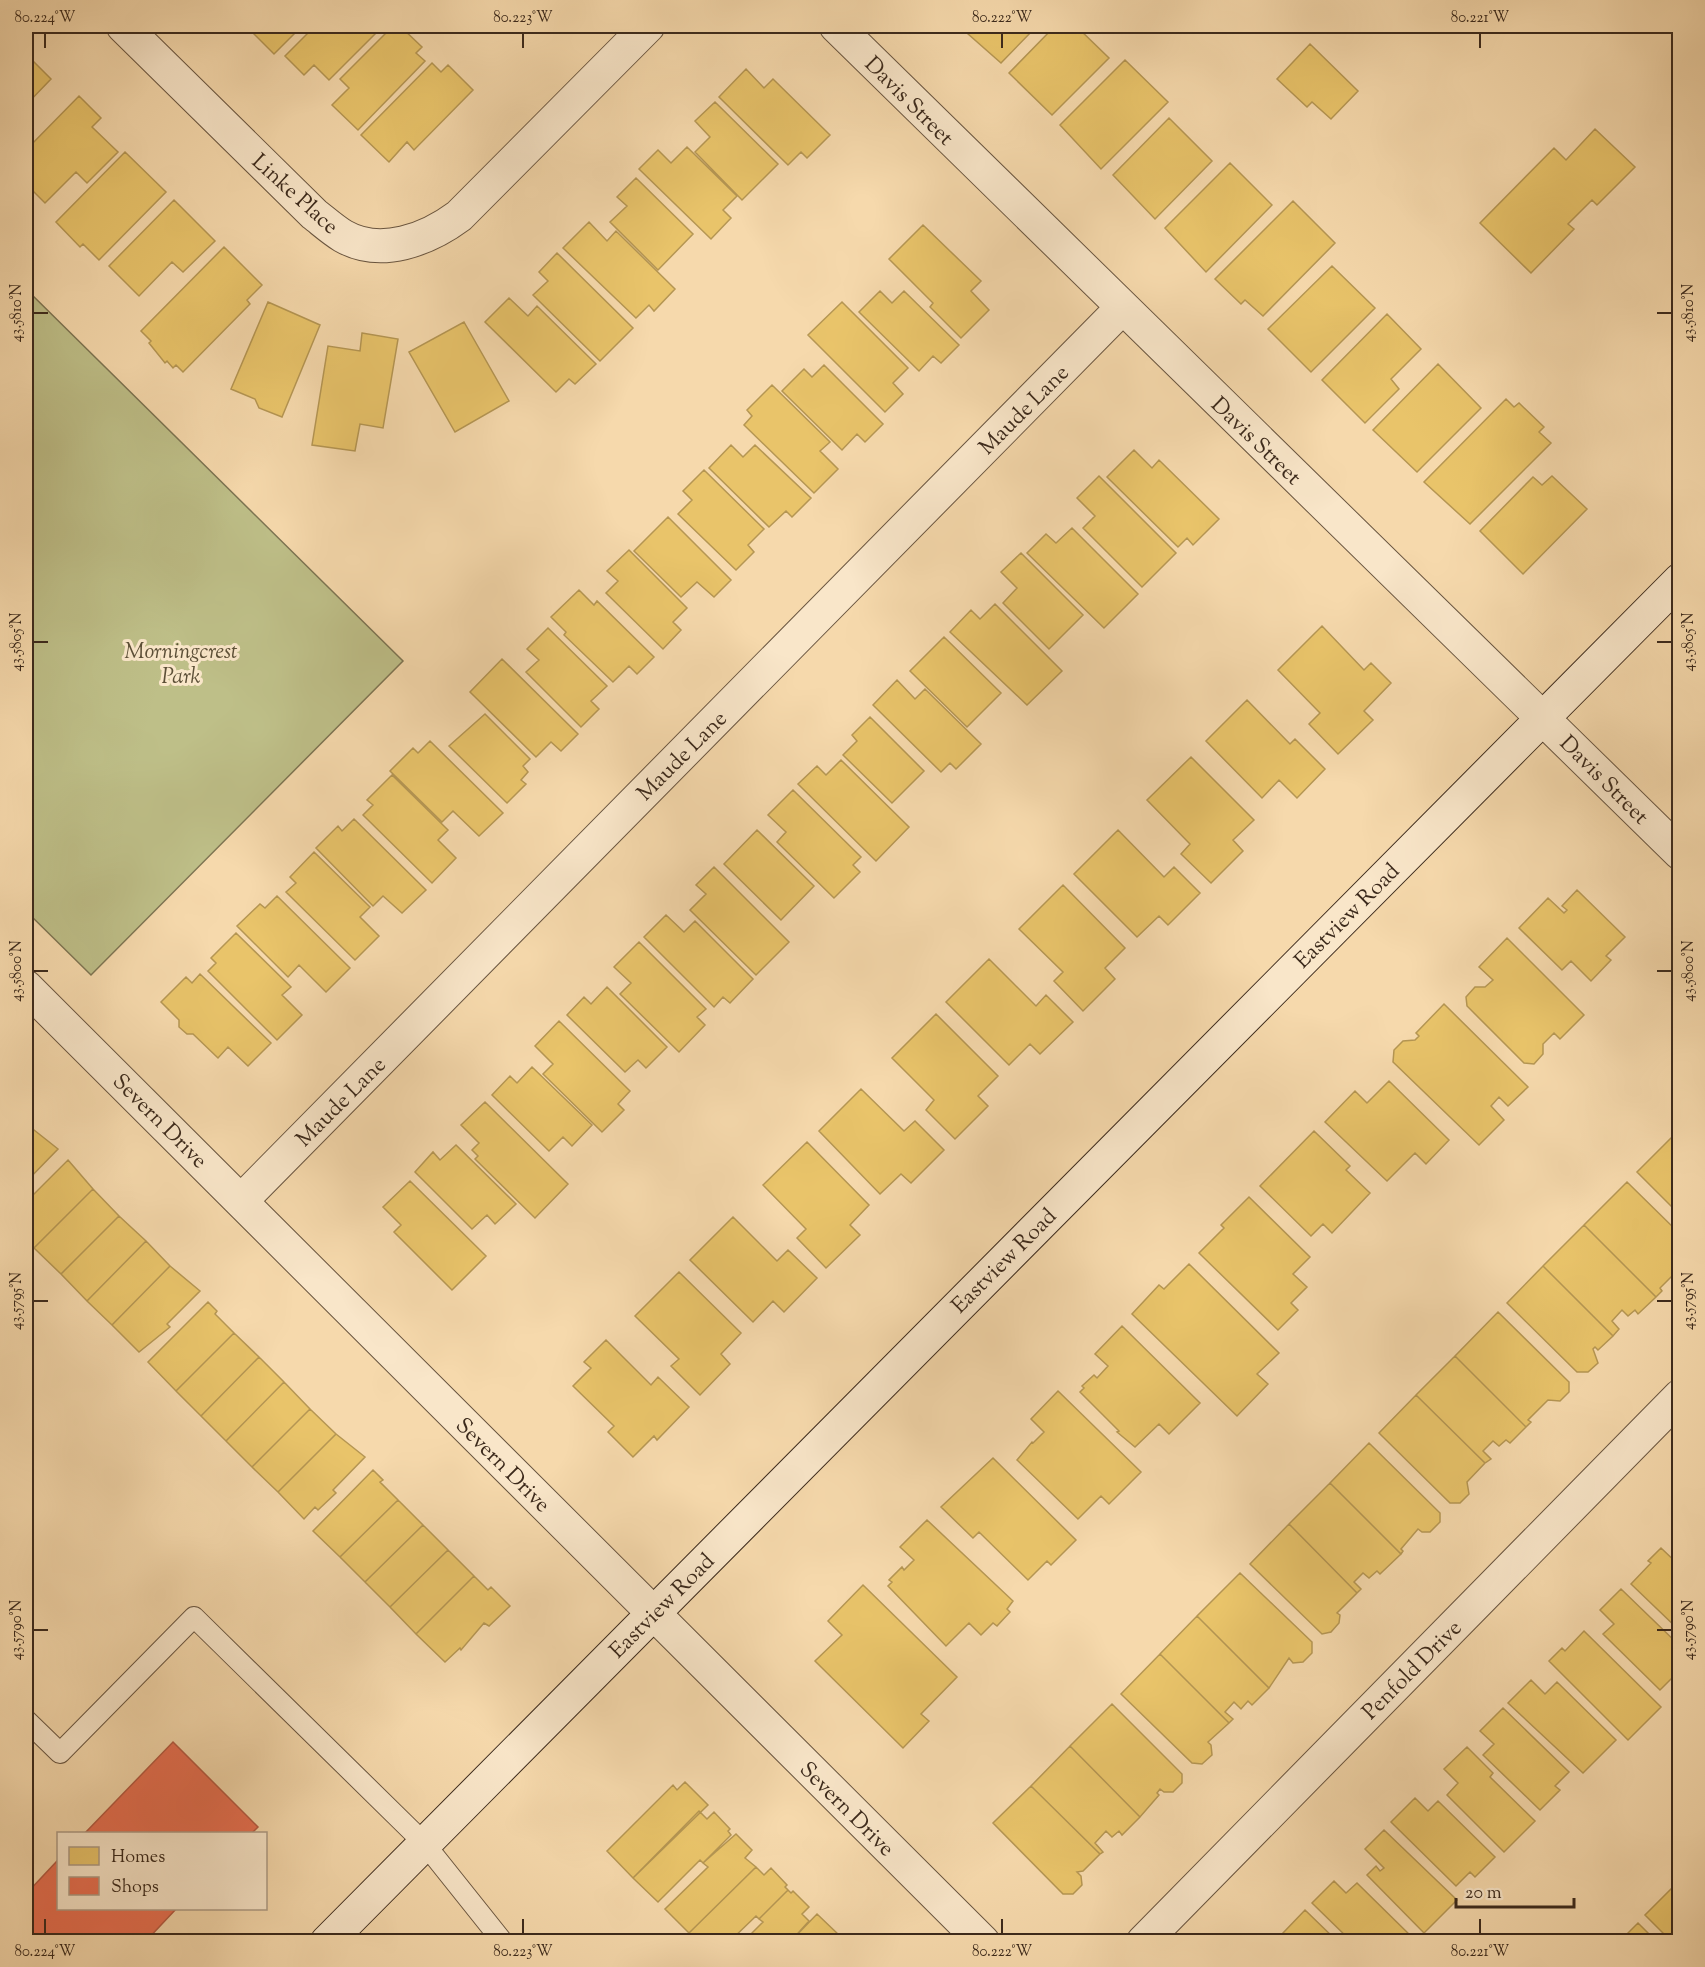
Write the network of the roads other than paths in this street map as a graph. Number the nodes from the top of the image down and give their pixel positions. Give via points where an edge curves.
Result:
1 (123, 26) edge
2 (648, 26) edge
3 (836, 26) edge
4 (1121, 309) junction
5 (1680, 580) edge
6 (1543, 717) junction
7 (1680, 853) edge
8 (26, 987) edge
9 (241, 1200) junction
10 (1680, 1396) edge
11 (653, 1613) junction
12 (26, 1720) edge
13 (424, 1843) junction
14 (327, 1941) edge
15 (503, 1941) edge
16 (983, 1941) edge
17 (1143, 1941) edge

1 - 2 street, Linke Place via 314,214 344,237 368,245 415,241 439,231 459,216
3 - 4 street, Davis Street
4 - 6 street, Davis Street
4 - 9 street, Maude Lane
5 - 6 street, Eastview Road
6 - 7 street, Davis Street
6 - 11 street, Eastview Road
8 - 9 street, Severn Drive
9 - 11 street, Severn Drive
10 - 17 street, Penfold Drive
11 - 13 street, Eastview Road
11 - 16 street, Severn Drive
12 - 13 lane via 60,1753 194,1617
13 - 14 street, Eastview Road
13 - 15 lane

